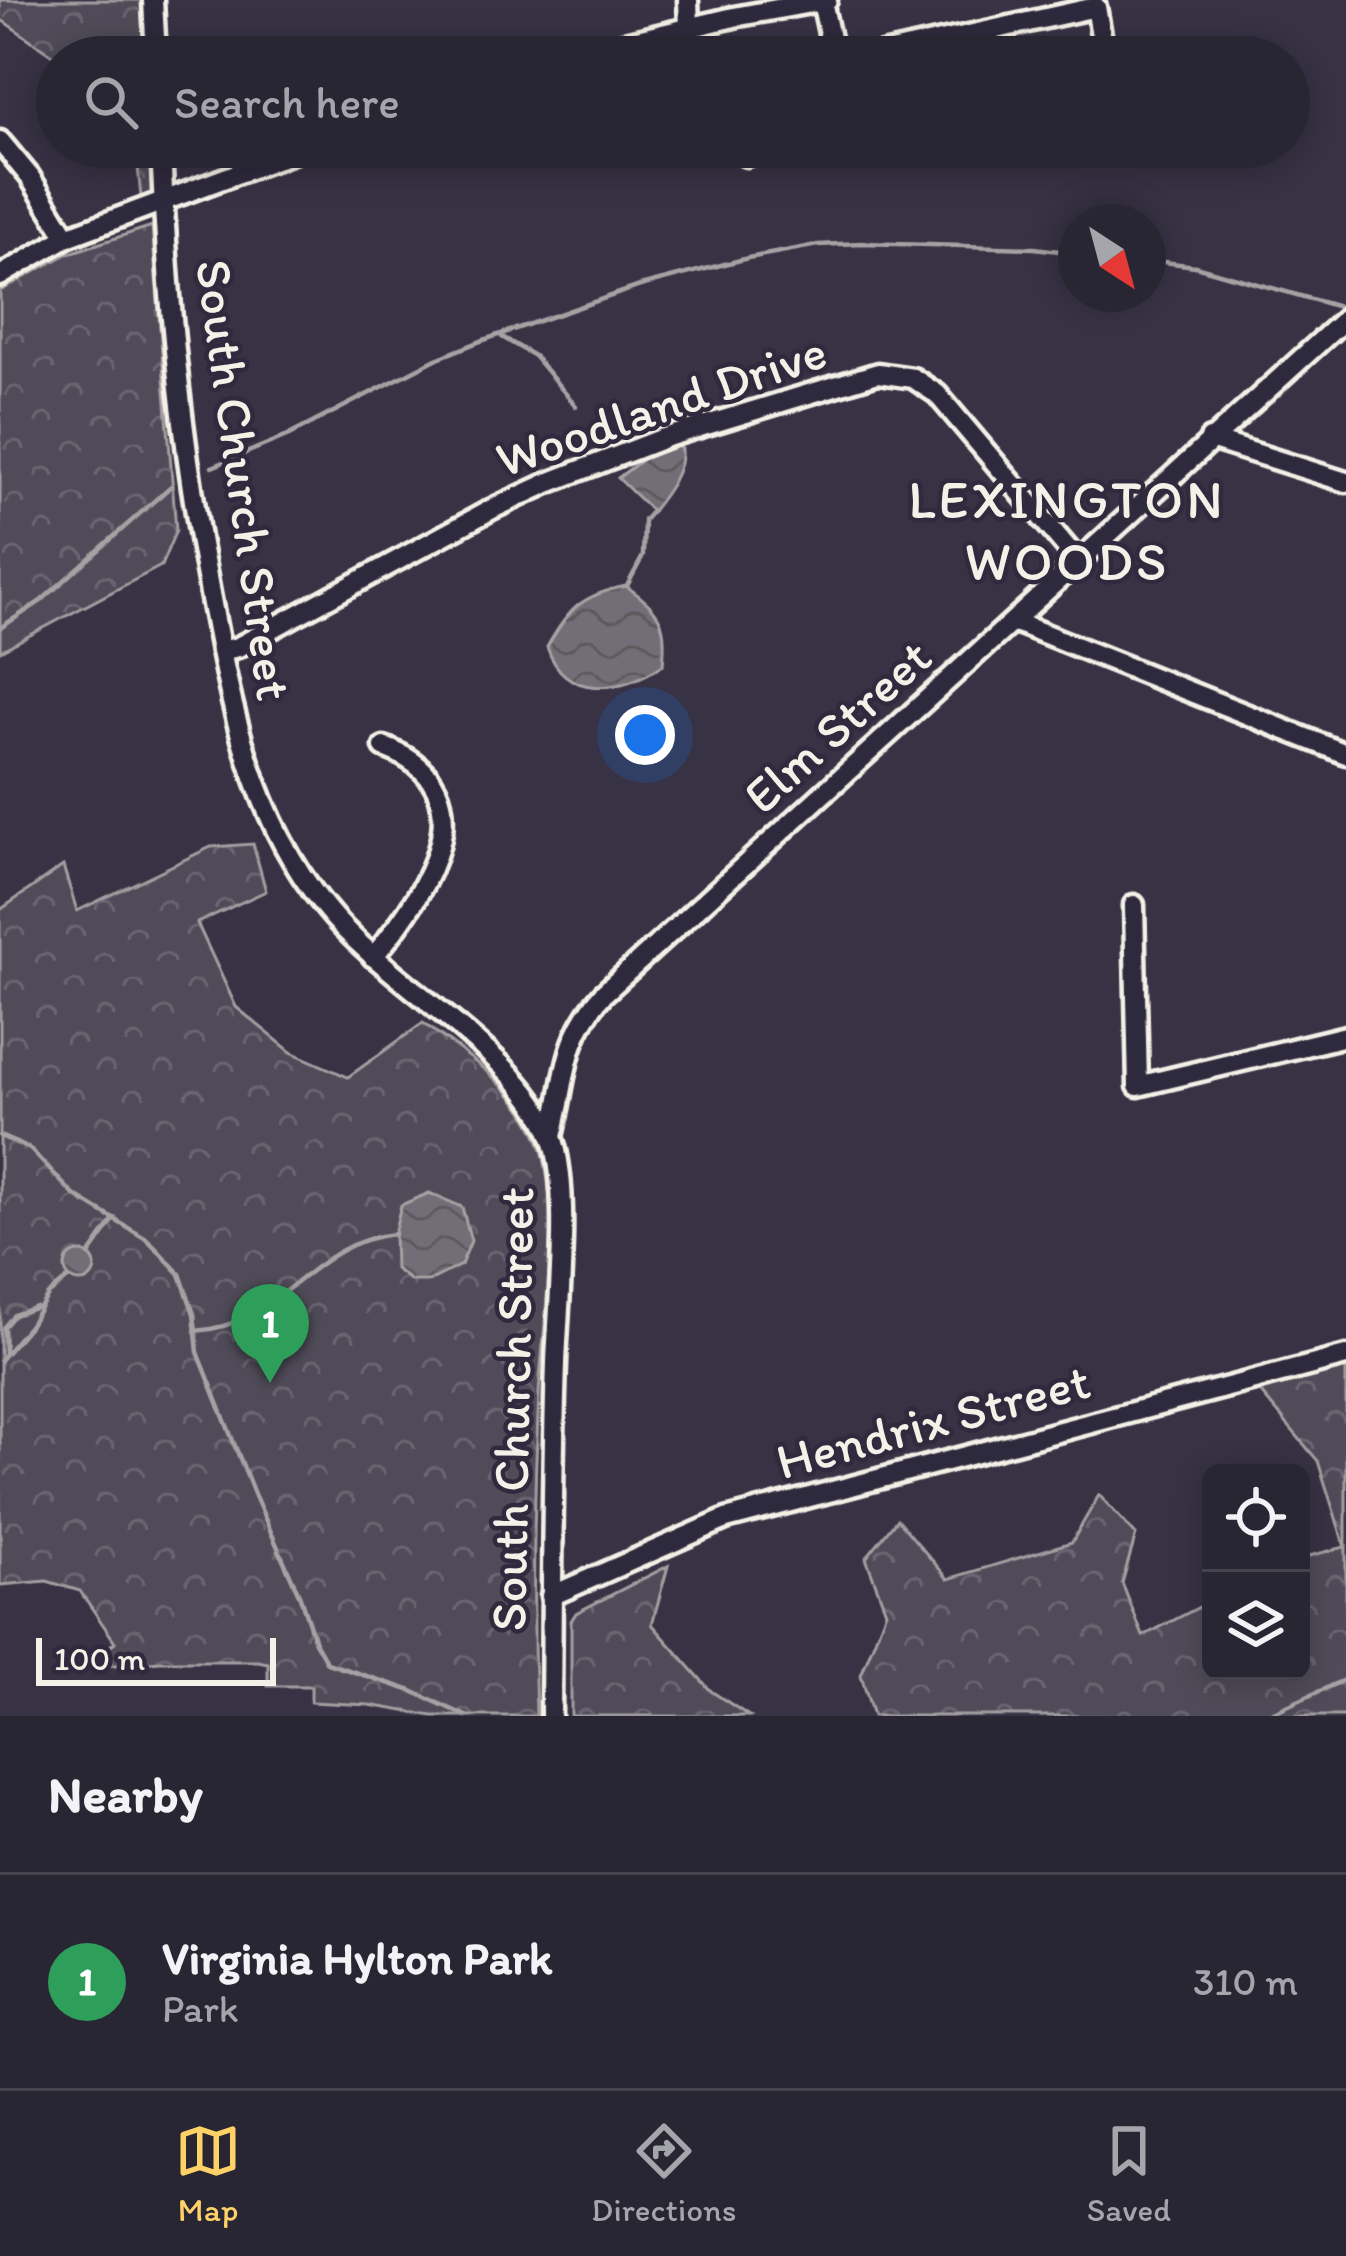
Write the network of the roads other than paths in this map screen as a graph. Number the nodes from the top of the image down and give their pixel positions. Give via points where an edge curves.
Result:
1 (153, 0) edge
2 (688, 0) edge
3 (825, 1) edge
4 (1096, 3) edge
5 (689, 27) junction
6 (155, 36) edge
7 (652, 36) edge
8 (831, 36) edge
9 (980, 36) edge
10 (1102, 36) edge
11 (0, 141) edge
12 (162, 168) edge
13 (249, 168) edge
14 (163, 199) junction
15 (67, 237) junction
16 (0, 276) edge
17 (1346, 317) edge
18 (1210, 440) junction
19 (1346, 482) edge
20 (1080, 562) junction
21 (1015, 622) junction
22 (221, 651) junction
23 (384, 747) dead end
24 (1346, 754) edge
25 (1135, 905) dead end
26 (373, 957) junction
27 (1346, 1036) edge
28 (552, 1136) junction
29 (1346, 1356) edge
30 (551, 1596) junction
31 (551, 1716) edge

1 - 6 street
2 - 5 street
3 - 5 street
3 - 8 street
4 - 9 street
4 - 10 street
5 - 7 street
11 - 15 street
12 - 14 street, South Church Street
13 - 14 street
14 - 15 street
14 - 22 street, South Church Street via 174,362
15 - 16 street
17 - 18 street, Elm Street
18 - 19 street
18 - 20 street, Elm Street
20 - 21 street, Elm Street
20 - 22 street, Woodland Drive via 938,394 913,377 878,373 682,432 548,483
21 - 24 street
21 - 28 street, Elm Street via 603,994 569,1047
22 - 26 street, South Church Street via 247,761 273,826 326,908
23 - 26 street via 434,780 443,823 426,881
25 - 27 street via 1138,1086
26 - 28 street, South Church Street via 517,1081
28 - 30 street, South Church Street via 560,1264
29 - 30 street, Hendrix Street via 726,1519
30 - 31 street, South Church Street

